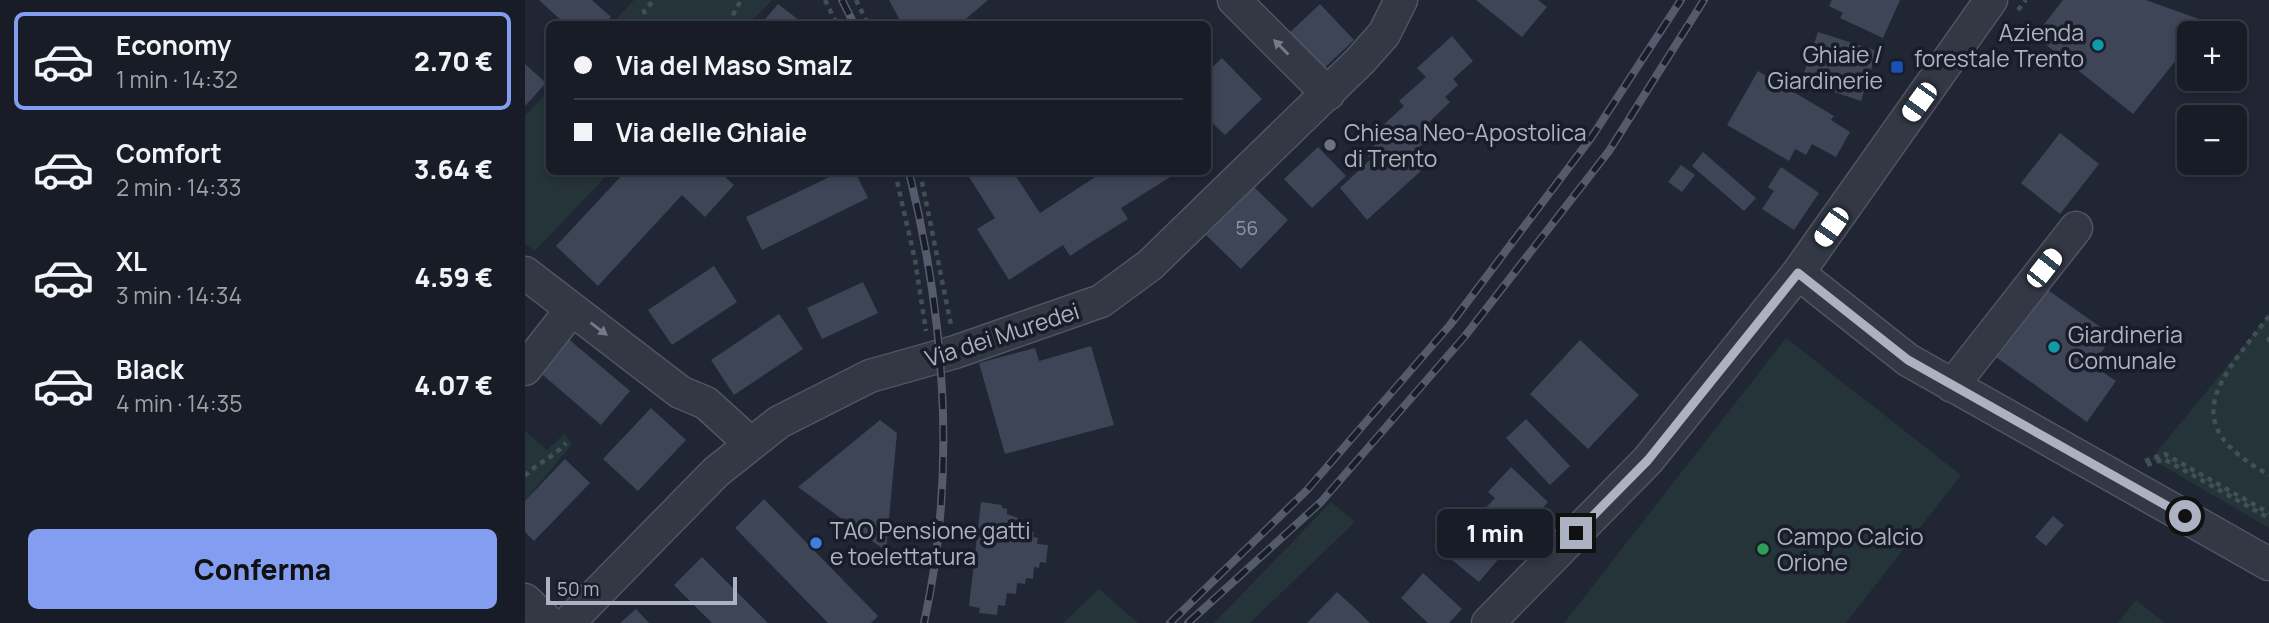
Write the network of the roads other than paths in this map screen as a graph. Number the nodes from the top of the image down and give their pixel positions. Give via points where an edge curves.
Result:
1 (1234, 0) edge
2 (1401, 0) edge
3 (1991, 0) edge
4 (1328, 94) junction
5 (2076, 228) dead end
6 (525, 273) edge
7 (1798, 273) junction
8 (572, 309) junction
9 (525, 369) edge
10 (1952, 386) junction
11 (750, 443) junction
12 (2269, 565) edge
13 (525, 600) edge
14 (549, 623) edge
15 (568, 623) edge
16 (1487, 623) edge

4 -> 1 street
2 - 4 street, Via dei Muredei via 1384,34
3 - 7 street
4 - 11 street, Via dei Muredei via 1150,265 1101,301 870,376 802,408
5 - 10 street
6 - 8 street
7 - 10 street via 1908,360
7 - 16 street via 1648,460
8 - 9 street
8 -> 11 street via 680,392 706,403
10 - 12 street via 2129,470
11 - 15 street, Via dei Muredei
13 - 14 street

